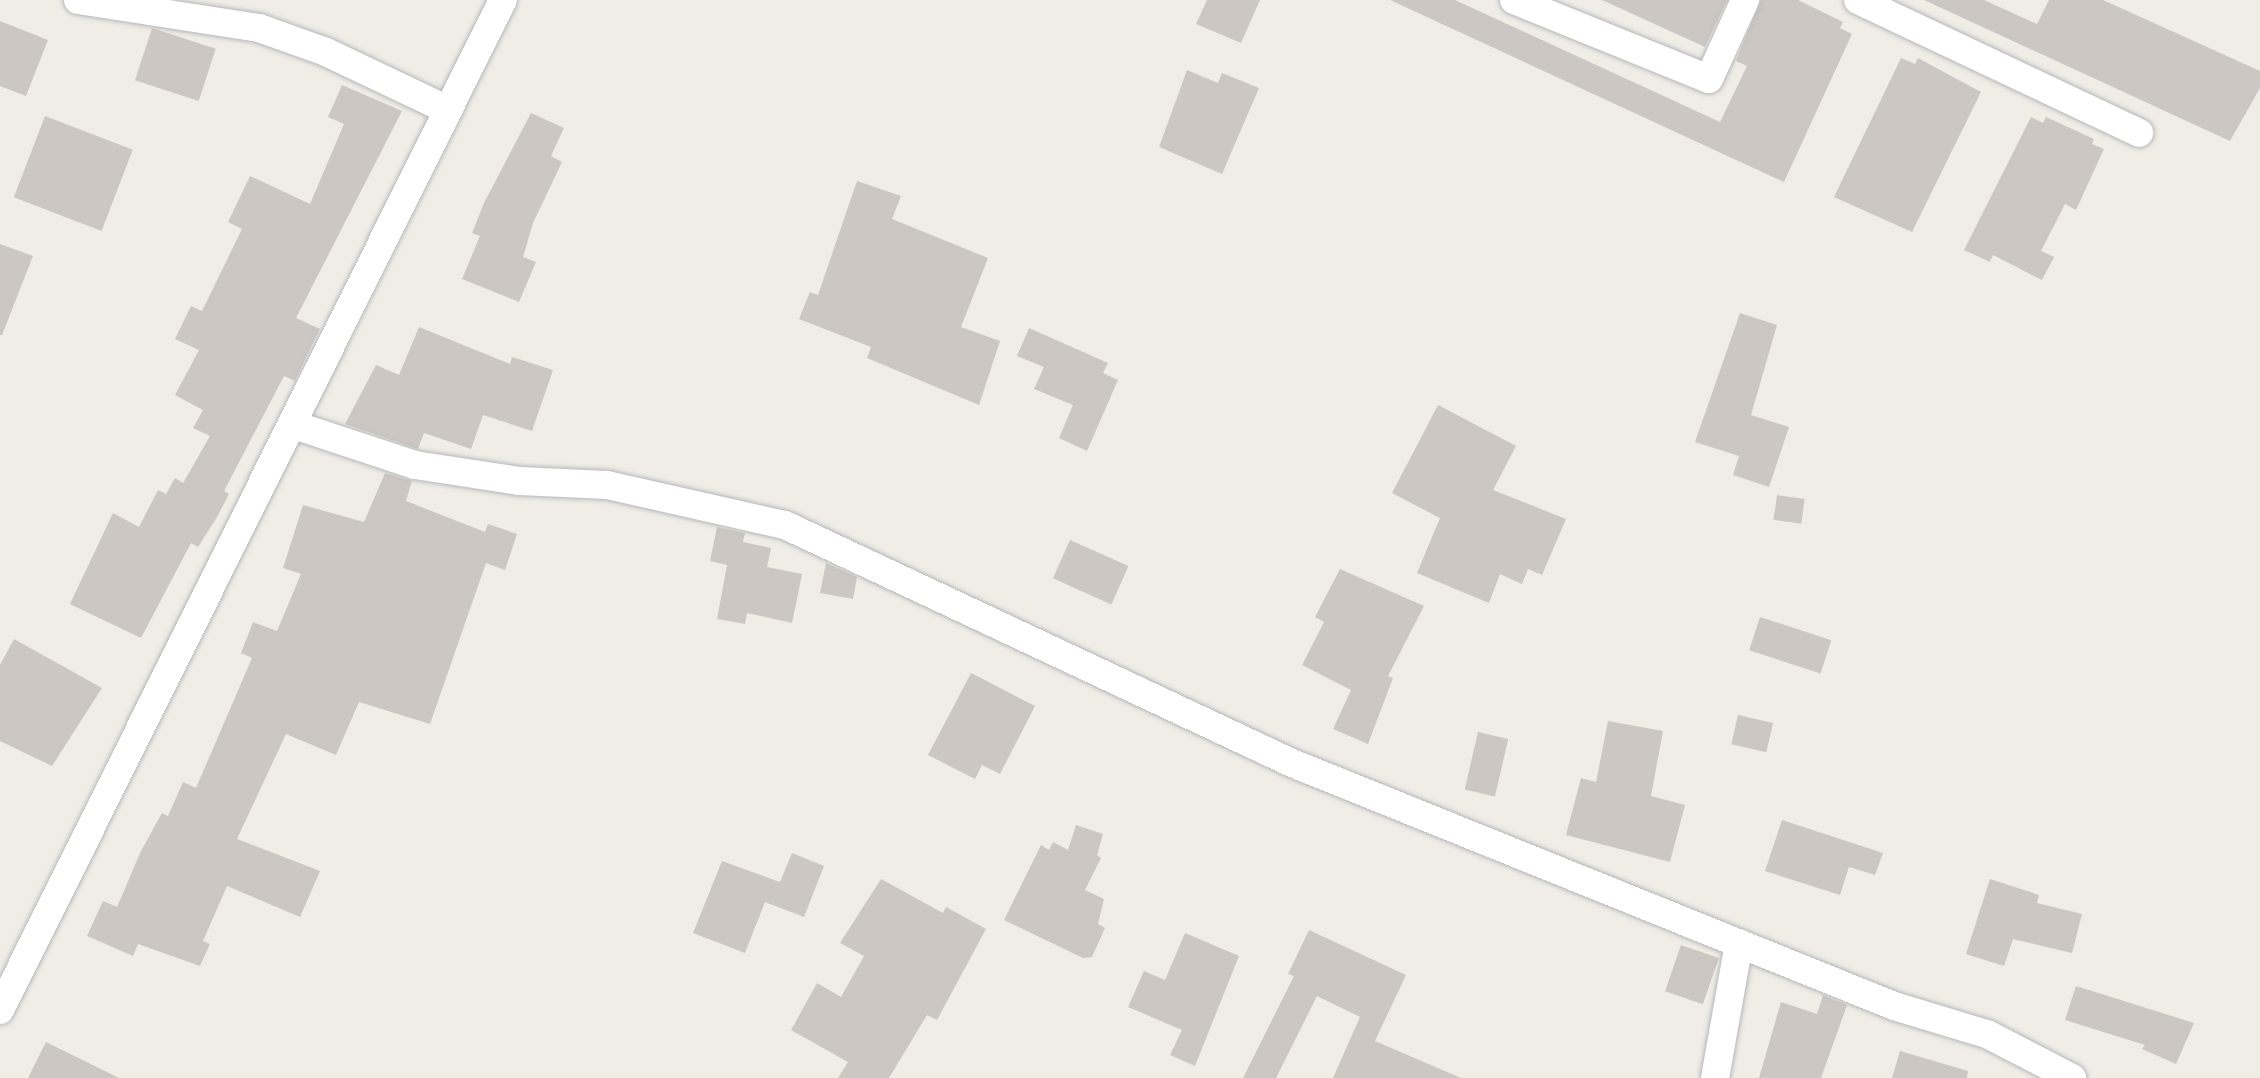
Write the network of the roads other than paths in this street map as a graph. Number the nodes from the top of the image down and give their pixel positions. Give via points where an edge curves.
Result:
1 (78, 0) edge
2 (503, 0) edge
3 (1514, 0) edge
4 (1745, 0) edge
5 (1857, 0) edge
6 (446, 108) junction
7 (2139, 134) dead end
8 (294, 425) junction
9 (1739, 943) junction
10 (0, 1010) edge
11 (1714, 1078) edge
12 (2073, 1078) edge

1 - 6 street via 259,28 326,52
2 - 6 street
3 - 4 street via 1709,79
5 - 7 street
6 - 8 street
8 - 9 street via 415,465 519,481 607,485 785,525 1292,763
8 - 10 street
9 - 11 street
9 - 12 street via 1894,1006 1987,1034

